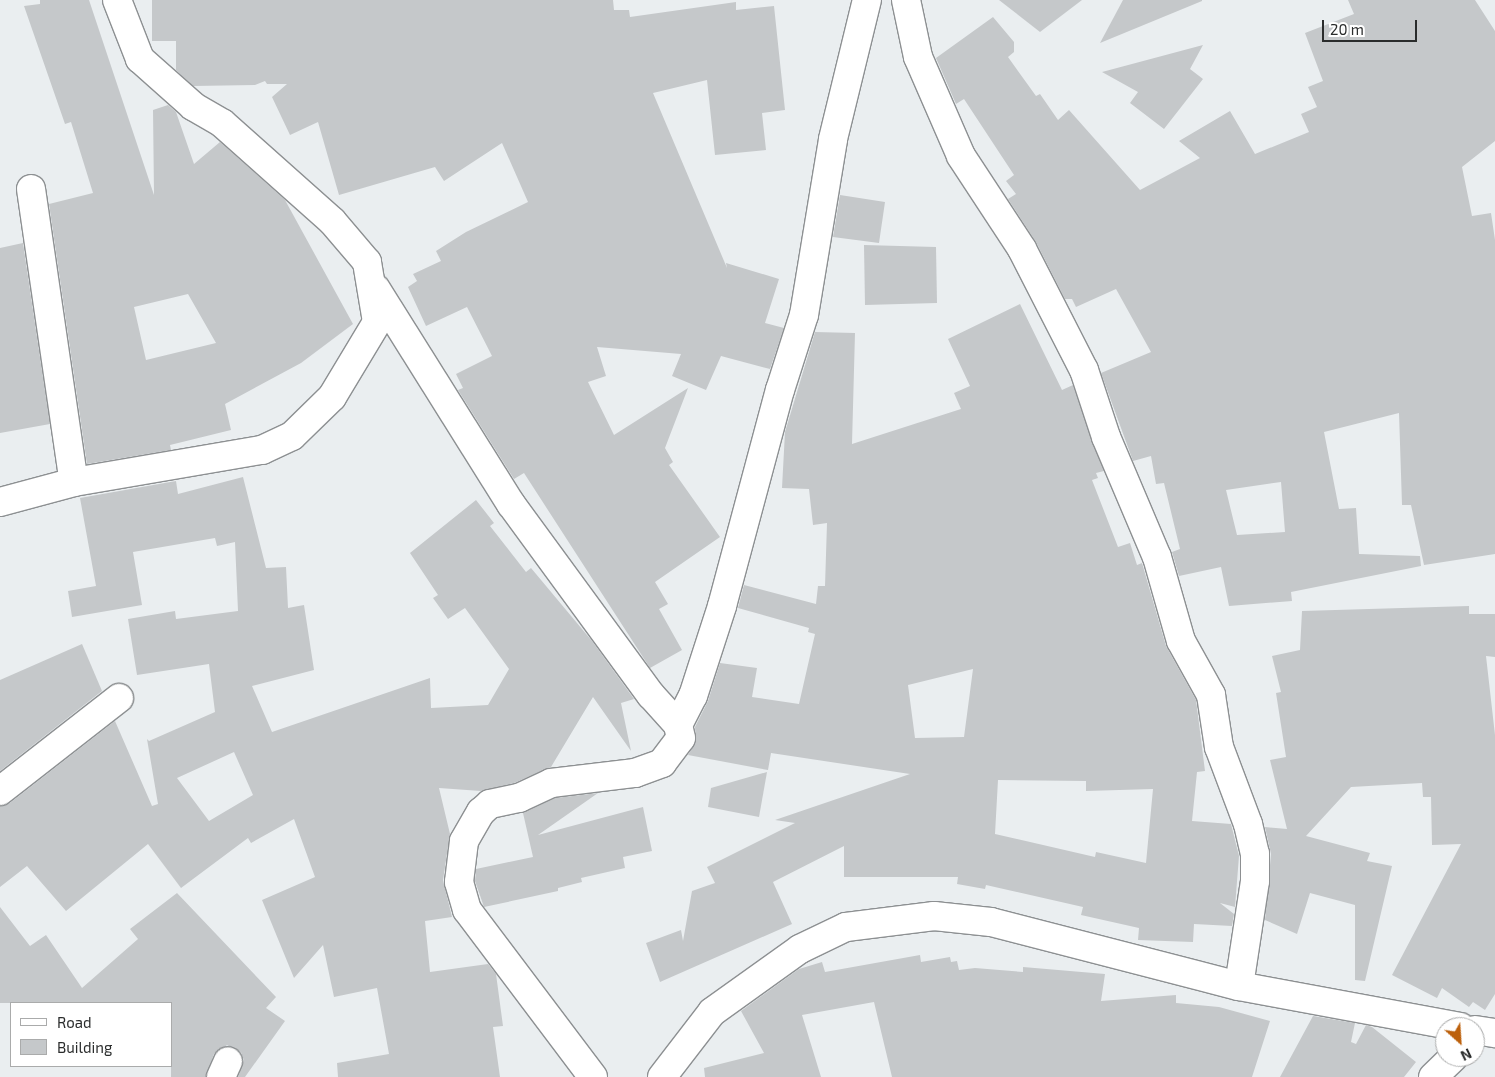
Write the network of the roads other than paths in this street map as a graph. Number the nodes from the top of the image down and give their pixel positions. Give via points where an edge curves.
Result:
1 (117, 0) edge
2 (867, 0) edge
3 (906, 0) edge
4 (31, 189) dead end
5 (374, 286) junction
6 (74, 482) junction
7 (0, 502) edge
8 (119, 698) dead end
9 (678, 725) junction
10 (0, 791) edge
11 (1239, 986) junction
12 (1435, 1024) edge
13 (1444, 1067) edge
14 (593, 1077) edge
15 (662, 1077) edge
16 (1433, 1077) edge

1 - 5 street via 140,60 193,106 222,123 332,221 367,262
2 - 9 street via 833,139 804,315 780,390 722,606 693,696
3 - 11 street via 918,57 961,156 1022,249 1084,370 1106,438 1157,557 1181,641 1211,695 1219,747 1248,824 1255,854 1255,881
4 - 6 street
5 - 6 street via 377,322 371,336 332,397 292,436 262,450 234,456
5 - 9 street via 511,504 651,695
6 - 7 street
8 - 10 street
9 - 14 street via 681,738 662,763 635,773 550,784 519,798 490,804 481,812 464,841 459,882 467,910
11 - 12 street
11 - 15 street via 991,922 934,916 846,926 800,949 712,1012
13 - 16 street

